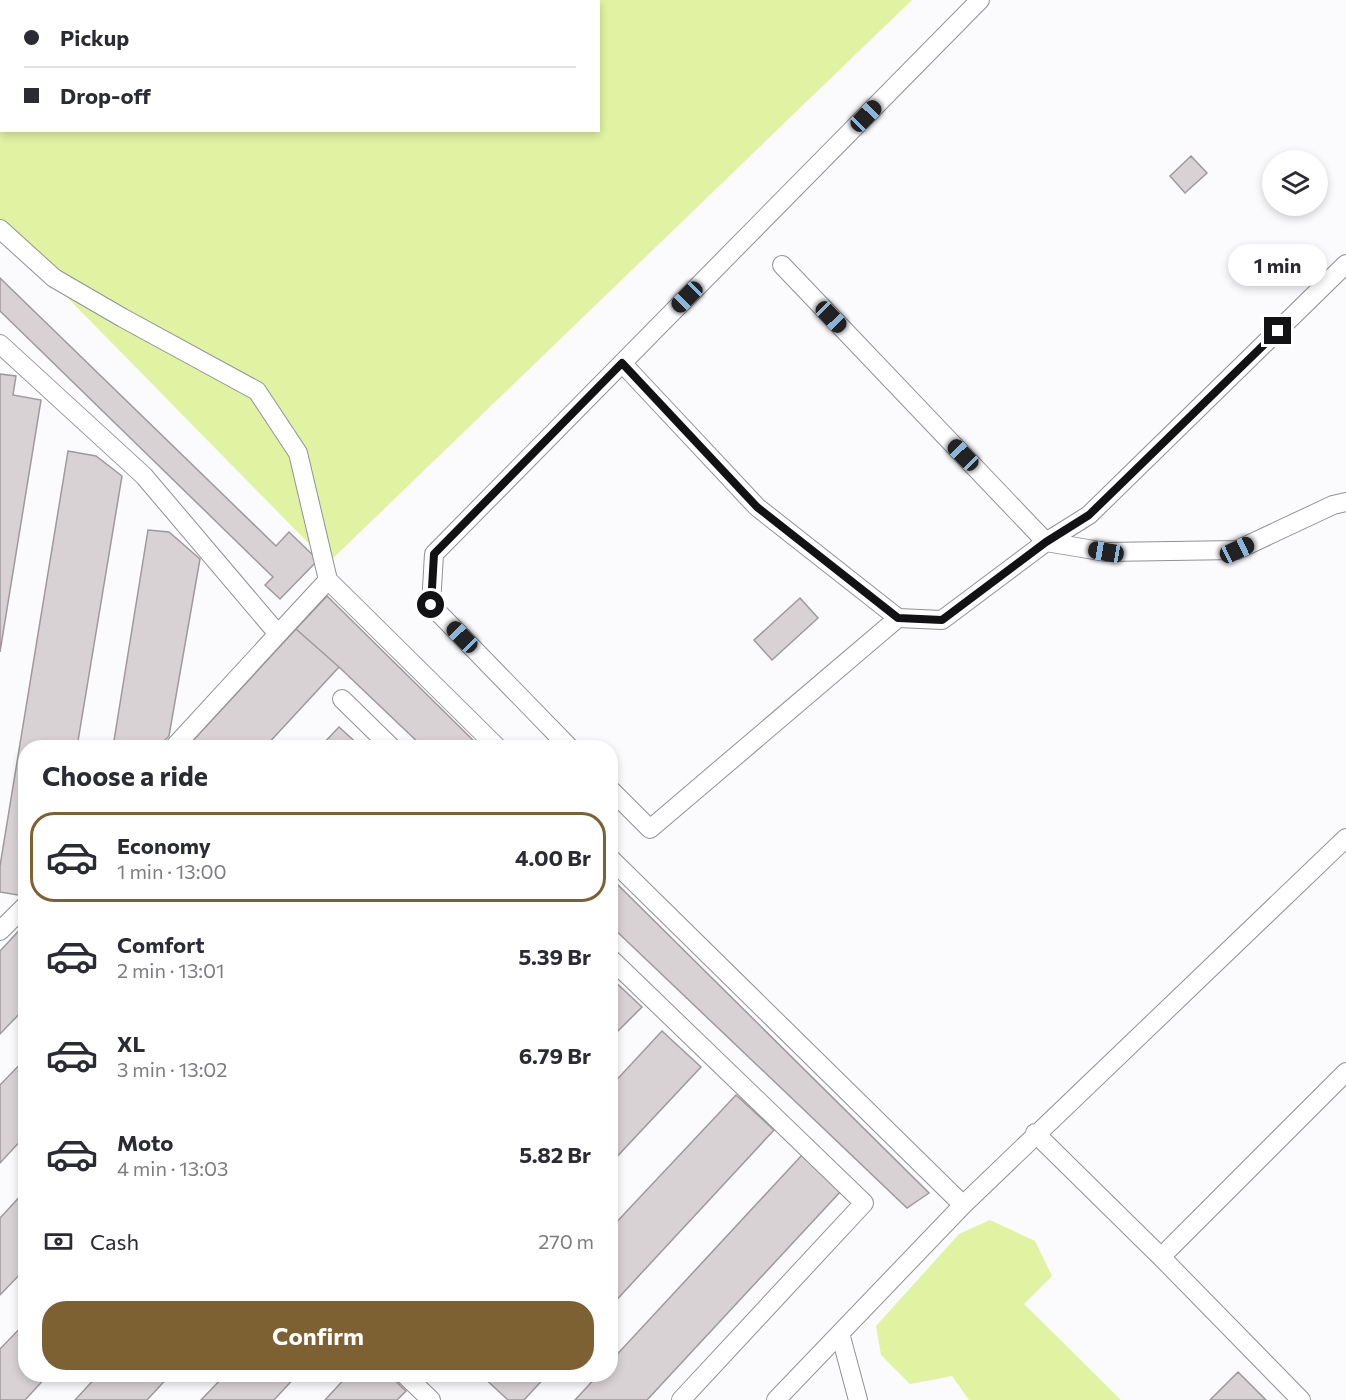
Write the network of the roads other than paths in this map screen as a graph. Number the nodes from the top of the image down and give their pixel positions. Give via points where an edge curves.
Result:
1 (980, 0) edge
2 (0, 229) edge
3 (1346, 264) edge
4 (782, 265) dead end
5 (0, 344) edge
6 (622, 363) junction
7 (1346, 502) edge
8 (1046, 542) junction
9 (328, 580) junction
10 (898, 618) junction
11 (278, 634) junction
12 (342, 699) dead end
13 (180, 740) edge
14 (384, 740) edge
15 (490, 740) edge
16 (562, 740) edge
17 (618, 797) edge
18 (1346, 838) edge
19 (618, 866) edge
20 (18, 913) edge
21 (0, 931) edge
22 (618, 966) edge
23 (1346, 1072) edge
24 (1035, 1133) junction
25 (963, 1205) junction
26 (1161, 1257) junction
27 (840, 1333) junction
28 (412, 1382) edge
29 (431, 1400) edge
30 (681, 1400) edge
31 (776, 1400) edge
32 (858, 1400) edge
33 (1301, 1400) edge

1 - 6 lane
2 - 9 lane via 54,278 258,391 298,453
3 - 8 lane via 1089,515
4 - 8 lane
5 - 11 lane via 144,476
6 - 10 lane via 757,507
6 - 16 lane via 434,554 431,605
7 - 8 lane via 1237,550 1106,552
8 - 10 lane via 942,620
9 - 11 lane
9 - 15 lane
10 - 17 lane via 650,829
11 - 13 lane
12 - 14 lane
18 - 24 lane
19 - 25 lane
20 - 21 lane
22 - 30 lane via 864,1203
23 - 26 lane
24 - 25 lane
24 - 26 lane
25 - 27 lane
26 - 33 lane
27 - 31 lane
27 - 32 lane
28 - 29 lane

